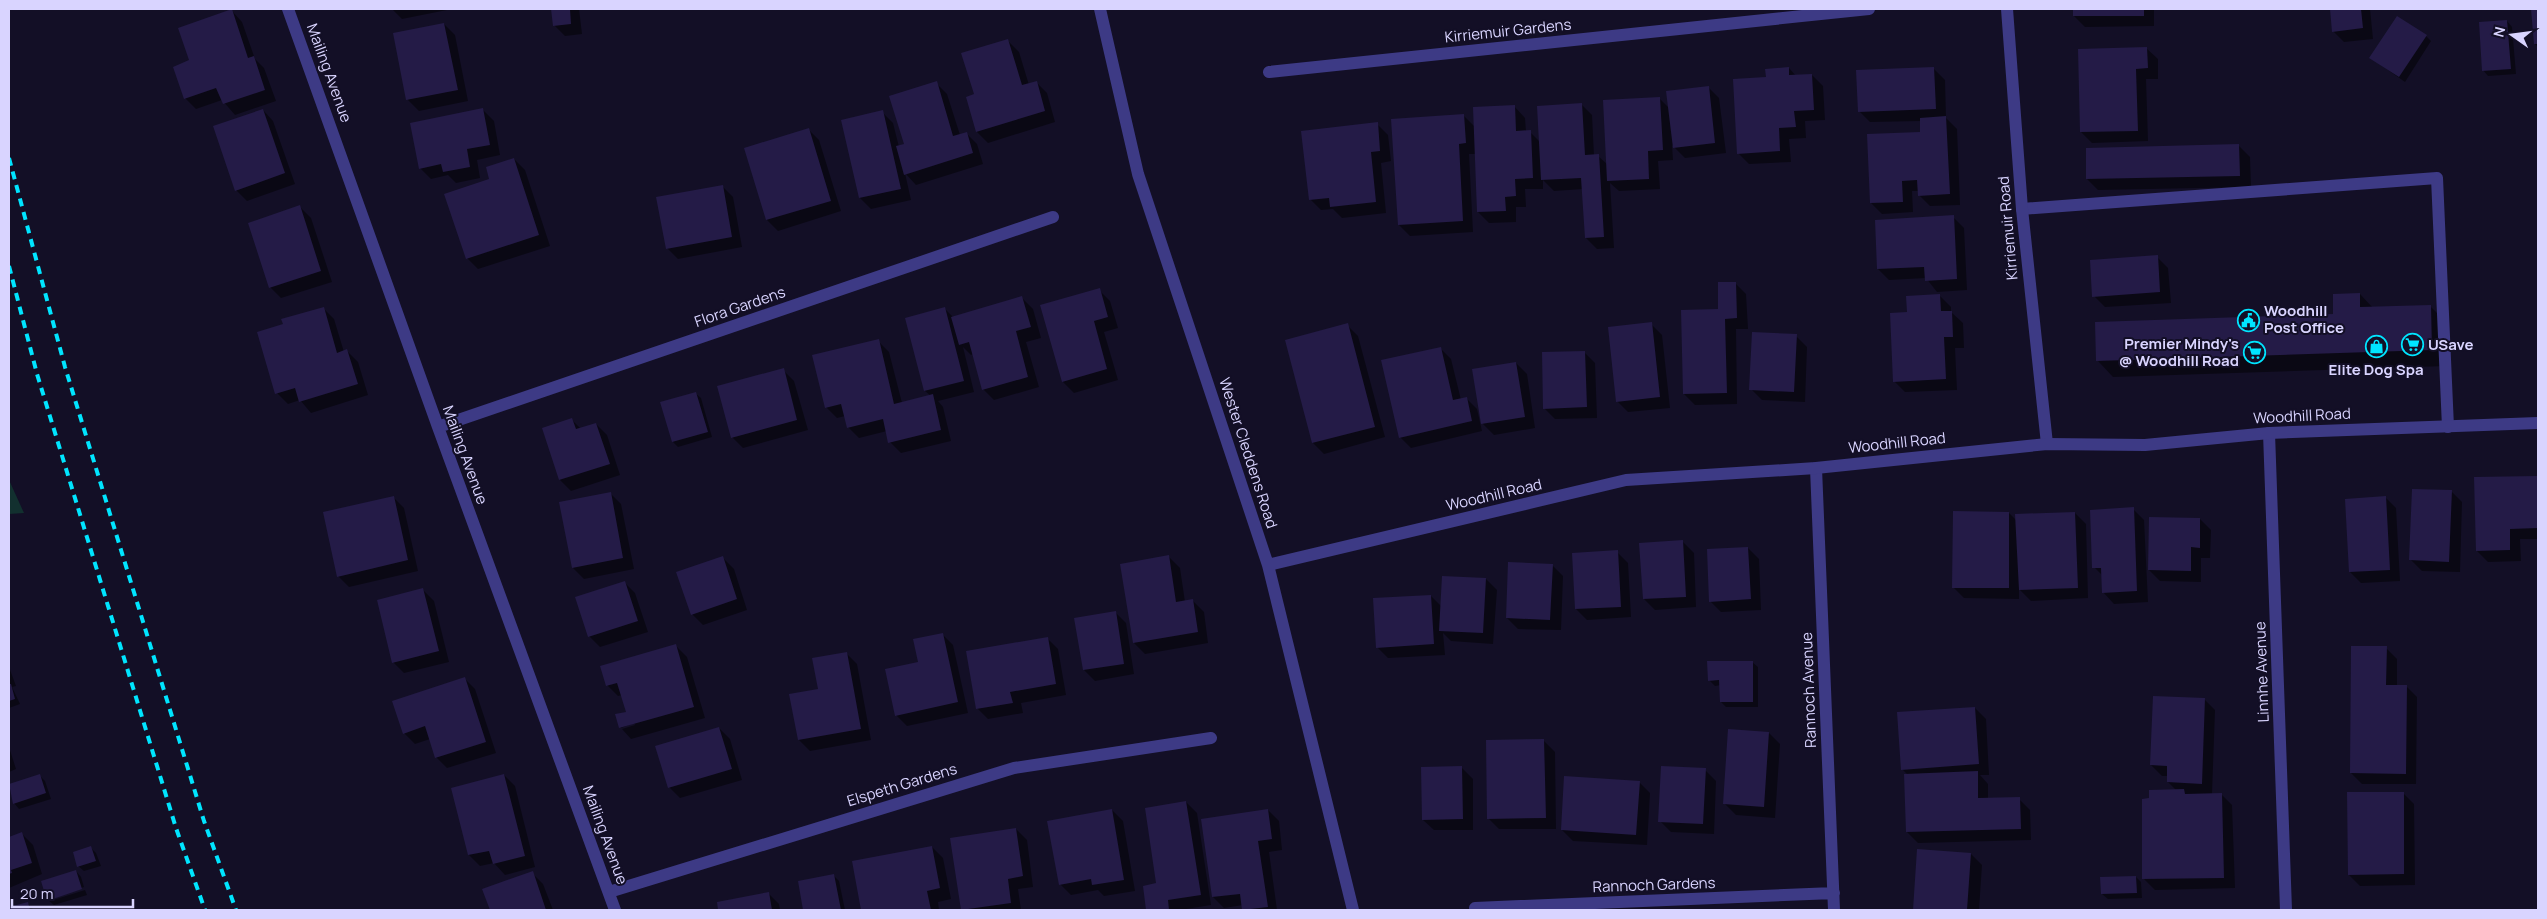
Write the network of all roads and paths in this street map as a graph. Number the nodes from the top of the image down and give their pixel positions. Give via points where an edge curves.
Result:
1 (288, 9) edge
2 (1100, 9) edge
3 (1869, 9) edge
4 (2007, 9) edge
5 (1269, 72) dead end
6 (2022, 209) junction
7 (1054, 217) dead end
8 (2538, 423) edge
9 (2448, 427) junction
10 (438, 428) junction
11 (2269, 433) junction
12 (2047, 444) junction
13 (1816, 468) junction
14 (1268, 565) junction
15 (1211, 738) dead end
16 (609, 892) junction
17 (1834, 894) junction
18 (1475, 908) dead end
19 (615, 910) edge
20 (1353, 910) edge
21 (1834, 910) edge
22 (2286, 910) edge

1 - 10 street, Mailing Avenue
2 - 14 street, Wester Cleddens Road via 1138,174
3 - 5 street, Kirriemuir Gardens
4 - 6 street, Kirriemuir Road
6 - 9 street via 2437,178
6 - 12 street, Kirriemuir Road
7 - 10 street, Flora Gardens
8 - 9 street, Woodhill Road
9 - 11 street, Woodhill Road
10 - 16 street, Mailing Avenue
11 - 12 street, Woodhill Road via 2145,445
11 - 22 street, Linnhe Avenue
12 - 13 street, Woodhill Road
13 - 14 street, Woodhill Road via 1626,480
13 - 17 street, Rannoch Avenue
14 - 20 street, Wester Cleddens Road
15 - 16 street, Elspeth Gardens via 1014,768
16 - 19 street, Mailing Avenue
17 - 18 street, Rannoch Gardens
17 - 21 street, Rannoch Avenue

